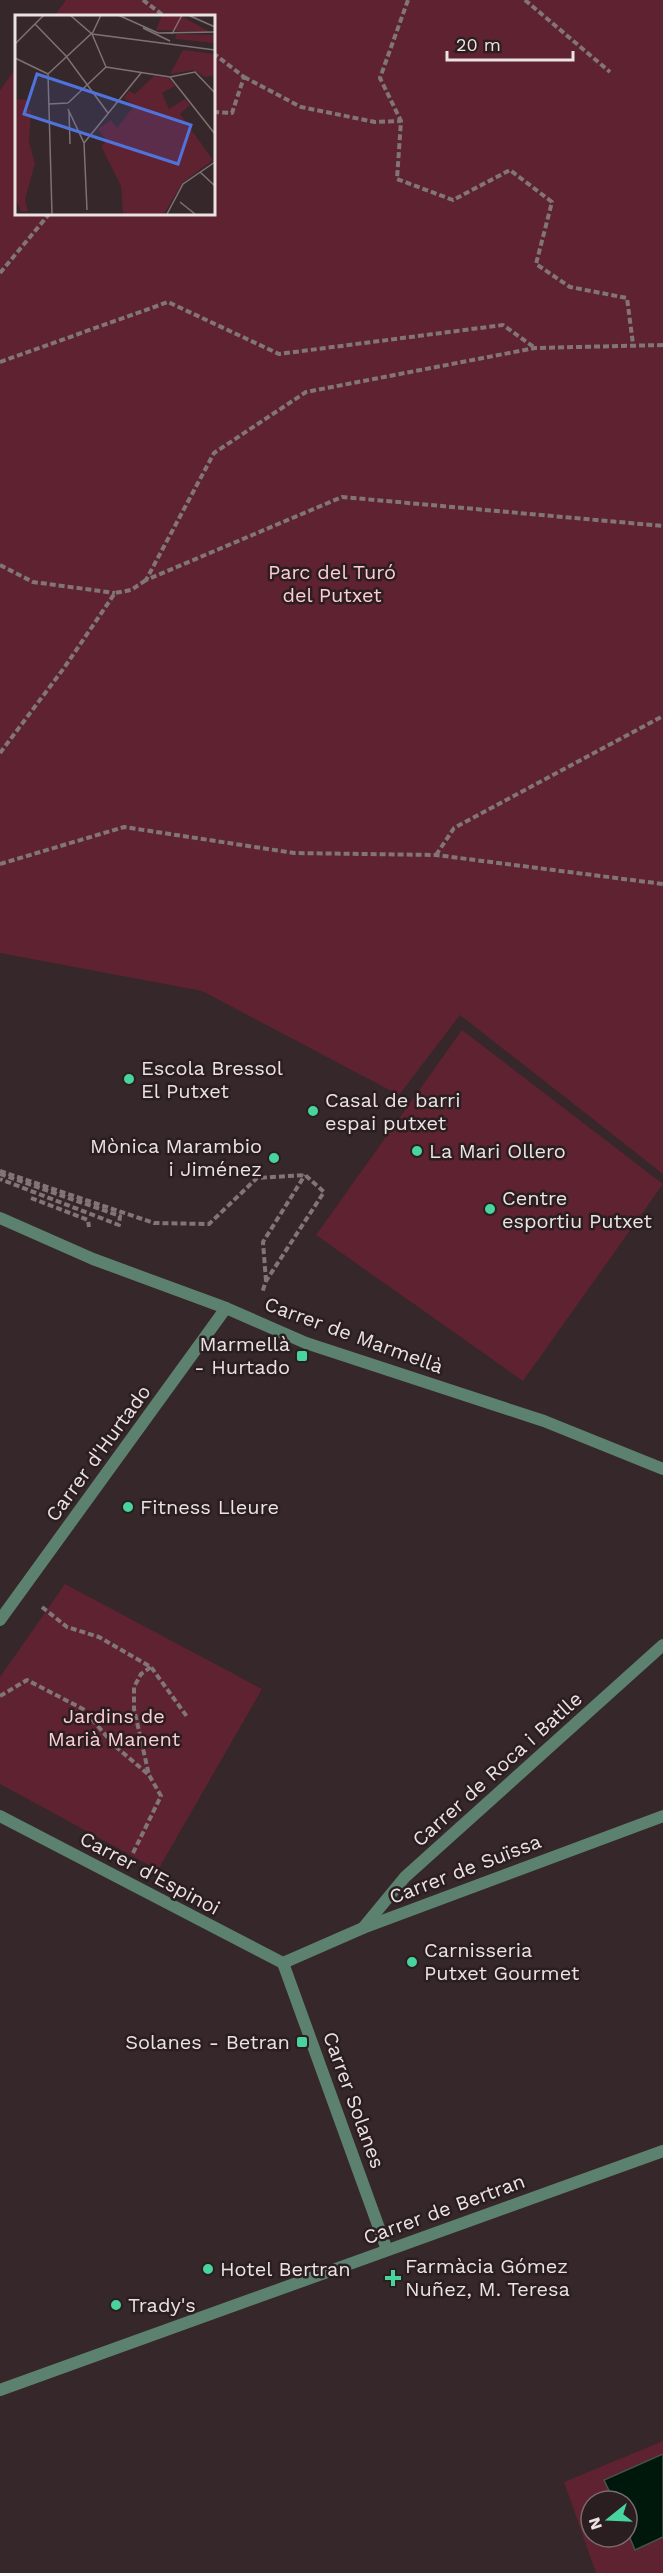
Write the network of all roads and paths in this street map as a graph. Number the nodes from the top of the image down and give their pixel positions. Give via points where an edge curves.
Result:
1 (143, 0) edge
2 (408, 0) edge
3 (525, 0) edge
4 (163, 15) edge
5 (214, 54) edge
6 (610, 72) dead end
7 (244, 77) junction
8 (214, 112) edge
9 (401, 121) junction
10 (49, 214) edge
11 (0, 273) edge
12 (633, 344) junction
13 (663, 345) edge
14 (535, 348) junction
15 (0, 363) edge
16 (663, 526) edge
17 (0, 565) edge
18 (146, 580) junction
19 (115, 593) junction
20 (663, 716) edge
21 (0, 753) edge
22 (436, 855) junction
23 (0, 864) edge
24 (663, 884) edge
25 (0, 1172) edge
26 (305, 1175) junction
27 (0, 1179) edge
28 (0, 1218) edge
29 (226, 1308) junction
30 (663, 1469) edge
31 (39, 1604) dead end
32 (0, 1620) edge
33 (663, 1646) edge
34 (151, 1668) junction
35 (0, 1696) edge
36 (188, 1718) dead end
37 (149, 1775) junction
38 (0, 1816) edge
39 (663, 1816) edge
40 (135, 1846) dead end
41 (363, 1928) junction
42 (283, 1963) junction
43 (663, 2151) edge
44 (387, 2250) junction
45 (0, 2390) edge

1 - 4 path
2 - 9 path via 380,78
3 - 6 path
5 - 7 path
7 - 8 path via 231,113
7 - 9 path via 301,107 375,122
9 - 12 path via 397,179 453,200 510,170 552,202 536,264 570,288 627,298
10 - 11 path
12 - 13 path
12 - 14 path
14 - 15 path via 503,326 279,354 168,302
14 - 18 path via 306,392 214,453
16 - 18 path via 342,497
17 - 19 path via 33,582
18 - 19 path via 130,590
19 - 21 path
20 - 22 path via 454,828
22 - 23 path via 294,854 124,827
22 - 24 path
25 - 26 path via 154,1223 209,1224 257,1178
25 - 27 path via 120,1216 119,1225
26 - 26 path via 324,1191 266,1281 263,1242
28 - 29 street, Carrer de Marmellà via 93,1259
29 - 30 street, Carrer de Marmellà via 306,1343 544,1421
29 - 32 street, Carrer d'Hurtado
31 - 34 path via 67,1626 99,1637
33 - 41 street, Carrer de Roca i Batlle via 405,1877
34 - 36 path
34 - 37 path via 141,1674 134,1688 134,1708
35 - 37 path via 27,1680 83,1709 115,1746
37 - 40 path via 161,1796
38 - 42 street, Carrer d'Espinoi
39 - 41 street, Carrer de Suïssa
41 - 42 street, Carrer de Suïssa
42 - 44 street, Carrer Solanes
43 - 44 street, Carrer de Bertran
44 - 45 street, Carrer de Bertran

